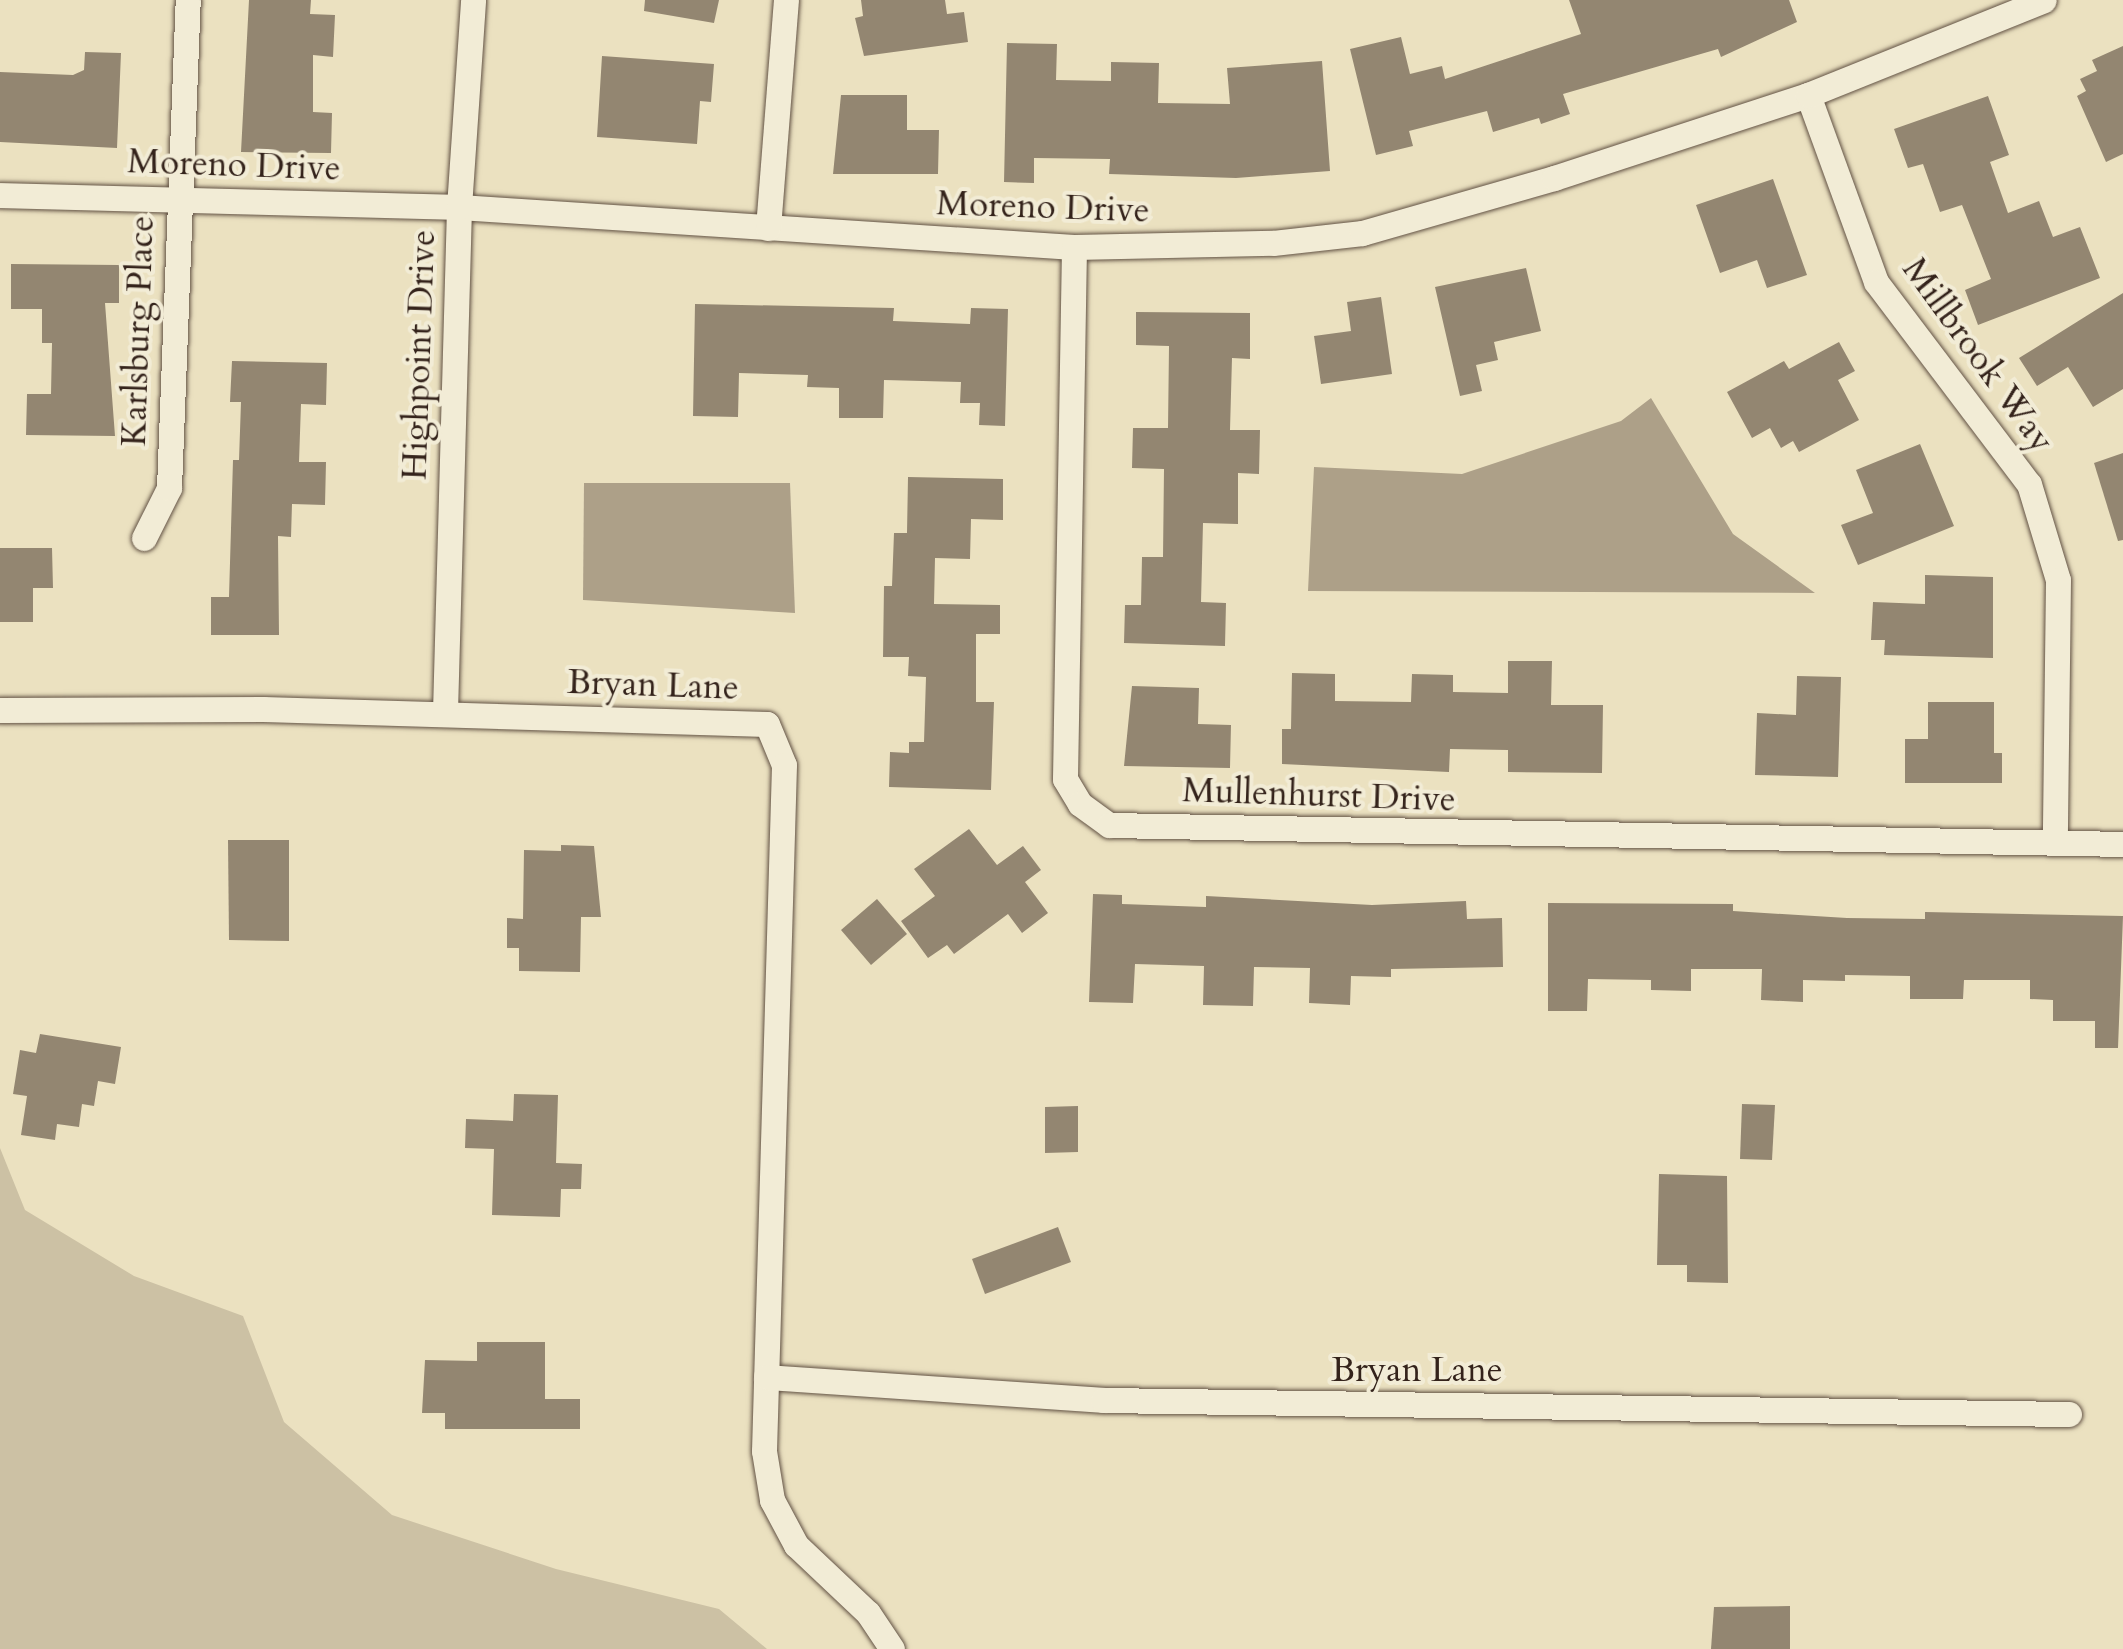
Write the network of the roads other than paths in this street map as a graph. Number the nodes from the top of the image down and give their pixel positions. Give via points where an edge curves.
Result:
1 (188, 0) edge
2 (474, 0) edge
3 (786, 0) edge
4 (2044, 0) edge
5 (1808, 95) junction
6 (0, 195) edge
7 (178, 198) junction
8 (459, 207) junction
9 (768, 228) junction
10 (1074, 248) junction
11 (144, 538) dead end
12 (0, 710) edge
13 (445, 712) junction
14 (2056, 842) junction
15 (2123, 844) edge
16 (766, 1377) junction
17 (2069, 1414) dead end
18 (892, 1649) edge

1 - 7 street, Karlsburg Place
2 - 8 street, Highpoint Drive
3 - 9 street
4 - 5 street, Moreno Drive
5 - 10 street, Moreno Drive via 1362,232 1273,243
5 - 14 street, Millbrook Way via 1876,282 2029,484 2058,580
6 - 7 street, Moreno Drive
7 - 8 street, Moreno Drive
7 - 11 street, Karlsburg Place via 169,488
8 - 9 street, Moreno Drive
8 - 13 street, Highpoint Drive
9 - 10 street, Moreno Drive
10 - 14 street, Mullenhurst Drive via 1065,779 1080,804 1109,824
12 - 13 street, Bryan Lane
13 - 16 street, Bryan Lane via 767,724 784,765
14 - 15 street, Mullenhurst Drive
16 - 17 street, Bryan Lane via 1103,1400
16 - 18 street, Bryan Lane via 764,1451 772,1500 796,1545 868,1612

